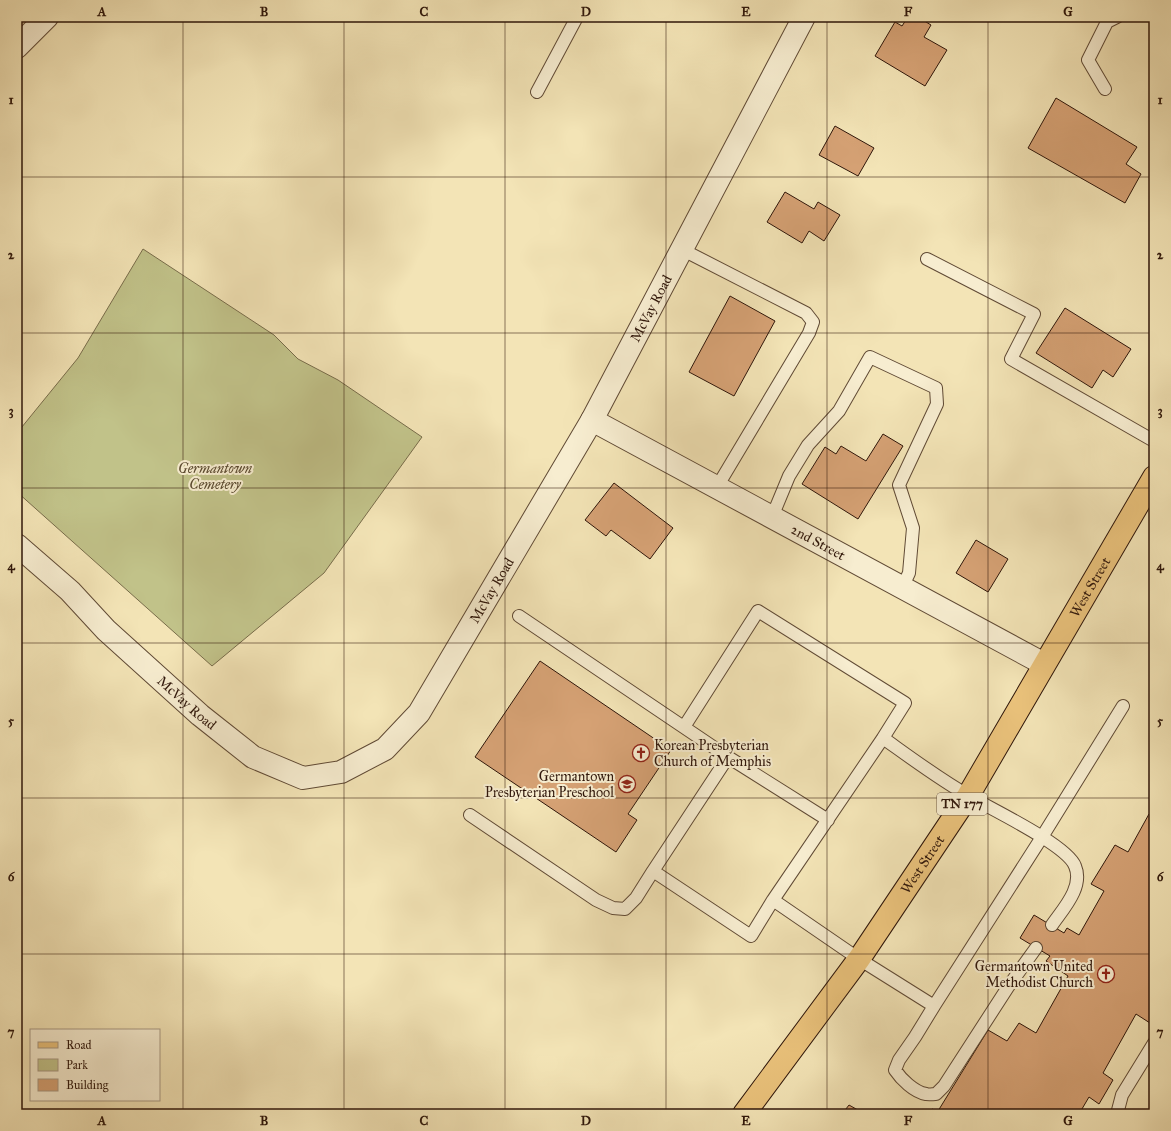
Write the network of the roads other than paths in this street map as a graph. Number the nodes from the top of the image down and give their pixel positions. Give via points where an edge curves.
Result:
1 (46, 17) edge
2 (577, 17) edge
3 (804, 17) edge
4 (1117, 17) edge
5 (17, 47) edge
6 (1105, 89) dead end
7 (538, 92) dead end
8 (681, 249) junction
9 (927, 259) dead end
10 (592, 420) junction
11 (1154, 441) edge
12 (1154, 477) edge
13 (717, 487) junction
14 (772, 517) junction
15 (17, 545) edge
16 (902, 588) junction
17 (519, 616) dead end
18 (1044, 664) junction
19 (1123, 706) dead end
20 (684, 727) junction
21 (883, 738) junction
22 (728, 757) junction
23 (968, 796) junction
24 (470, 815) dead end
25 (828, 820) junction
26 (1042, 837) junction
27 (653, 871) junction
28 (774, 900) junction
29 (1052, 925) dead end
30 (1036, 948) dead end
31 (859, 959) junction
32 (934, 1006) junction
33 (1154, 1043) edge
34 (744, 1114) edge
35 (1118, 1114) edge

1 - 5 street
2 - 7 lane
3 - 8 street, McVay Road
4 - 6 lane via 1108,22 1088,60
8 - 10 street, McVay Road
8 - 13 lane via 806,313 813,322 809,333
9 - 11 lane via 1034,314 1011,359
10 - 13 street, 2nd Street
10 - 15 street, McVay Road via 419,713 386,749 341,772 303,778 253,757 200,715 106,630 70,590
12 - 18 main road, West Street / TN 177
13 - 14 street, 2nd Street
14 - 16 street, 2nd Street
14 - 16 lane via 789,476 804,451 839,411 870,357 936,388 937,404 899,485 913,528 909,573
16 - 18 street, 2nd Street
17 - 20 lane
18 - 23 main road, West Street / TN 177
19 - 26 lane
20 - 21 lane via 758,611 905,703
20 - 22 lane
21 - 23 lane
21 - 25 lane
22 - 25 lane
22 - 27 lane
23 - 26 lane
23 - 31 main road, West Street / TN 177
24 - 27 lane via 596,900 613,908 625,908 636,898
25 - 28 lane
26 - 29 lane via 1067,854 1075,865 1078,879 1072,896
26 - 32 lane
27 - 28 lane via 751,936
28 - 31 lane
30 - 32 lane via 944,1086 936,1094 926,1094 909,1086 895,1070 898,1060
31 - 32 lane
31 - 34 main road, West Street / TN 177
33 - 35 lane via 1122,1095

